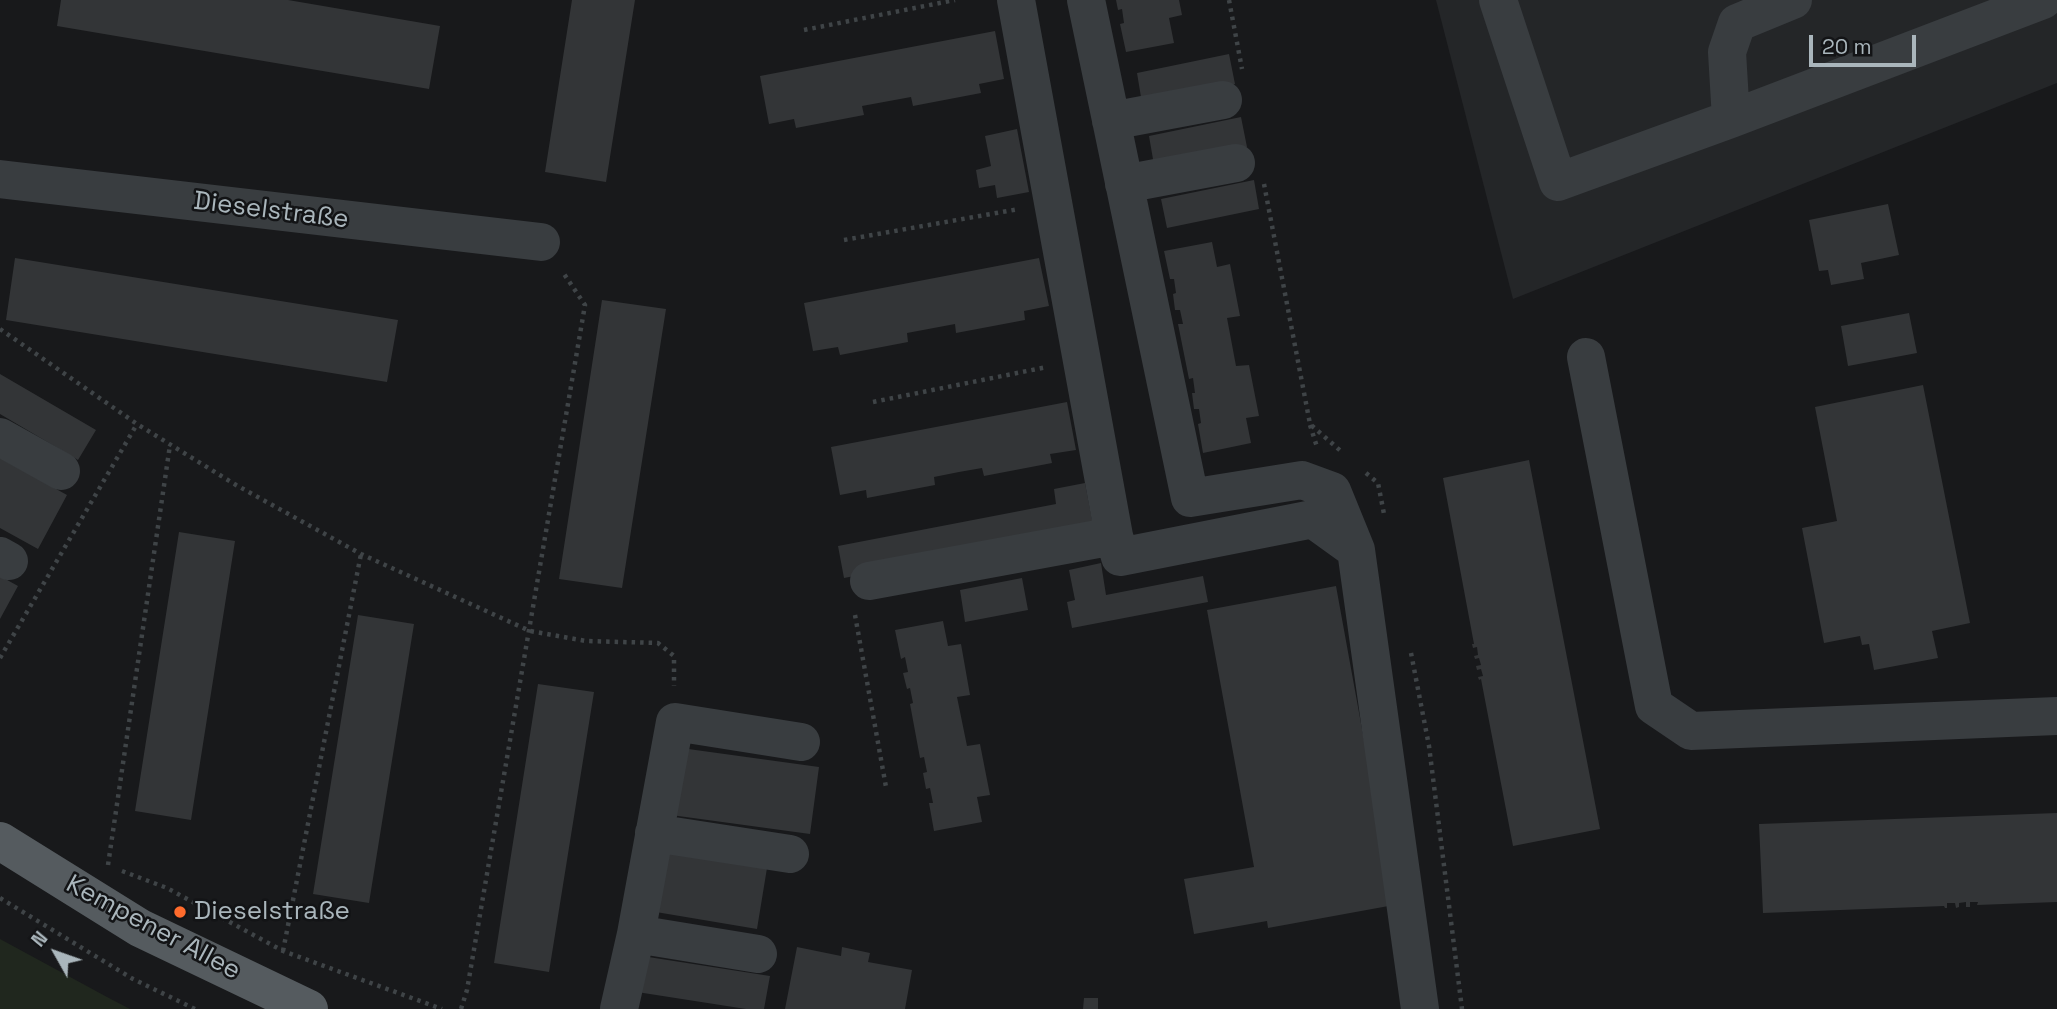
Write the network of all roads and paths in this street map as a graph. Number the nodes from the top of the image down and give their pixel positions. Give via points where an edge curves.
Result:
1 (955, 0) edge
2 (1016, 0) edge
3 (1086, 0) edge
4 (1498, 0) edge
5 (1793, 0) edge
6 (2043, 0) edge
7 (804, 30) dead end
8 (1223, 100) dead end
9 (1731, 119) junction
10 (1111, 121) junction
11 (1236, 163) dead end
12 (0, 179) edge
13 (1124, 184) junction
14 (1053, 203) junction
15 (844, 240) dead end
16 (541, 242) joint
17 (0, 329) edge
18 (1586, 357) dead end
19 (1083, 360) junction
20 (873, 402) dead end
21 (136, 424) junction
22 (0, 437) edge
23 (170, 445) junction
24 (61, 471) dead end
25 (1114, 536) junction
26 (1356, 550) junction
27 (361, 554) junction
28 (869, 581) joint
29 (530, 631) junction
30 (0, 658) edge
31 (2057, 716) edge
32 (675, 722) junction
33 (801, 742) dead end
34 (886, 787) dead end
35 (654, 833) junction
36 (0, 841) edge
37 (790, 854) dead end
38 (96, 858) dead end
39 (108, 865) junction
40 (0, 898) edge
41 (636, 934) junction
42 (283, 951) junction
43 (758, 954) dead end
44 (195, 1009) edge
45 (309, 1009) edge
46 (442, 1009) edge
47 (460, 1009) edge
48 (618, 1009) edge
49 (1420, 1009) edge

1 - 7 path
2 - 14 street
3 - 10 street
4 - 9 street via 1558,182
5 - 9 street via 1737,23 1727,52
6 - 9 street
8 - 10 street
10 - 13 street
11 - 13 street
12 - 16 street, Dieselstraße
13 - 26 street via 1189,498 1302,480 1332,491
14 - 15 path
14 - 19 street
16 - 29 path via 586,305
17 - 21 path
18 - 31 street via 1654,706 1690,731
19 - 20 path
19 - 25 street
21 - 23 path
21 - 30 path
22 - 24 street
23 - 27 path
23 - 39 path
25 - 26 street via 1120,557 1313,519
25 - 28 street
26 - 49 street
27 - 29 path
27 - 42 path
28 - 34 path via 855,612
29 - 32 path via 586,641 658,643 674,656
29 - 47 path
32 - 33 street
32 - 35 street
35 - 37 street
35 - 41 street
36 - 45 main road, Kempener Allee via 140,928
38 - 39 path
39 - 42 path via 167,888
40 - 44 path via 133,979
41 - 43 street
41 - 48 street
42 - 46 path

